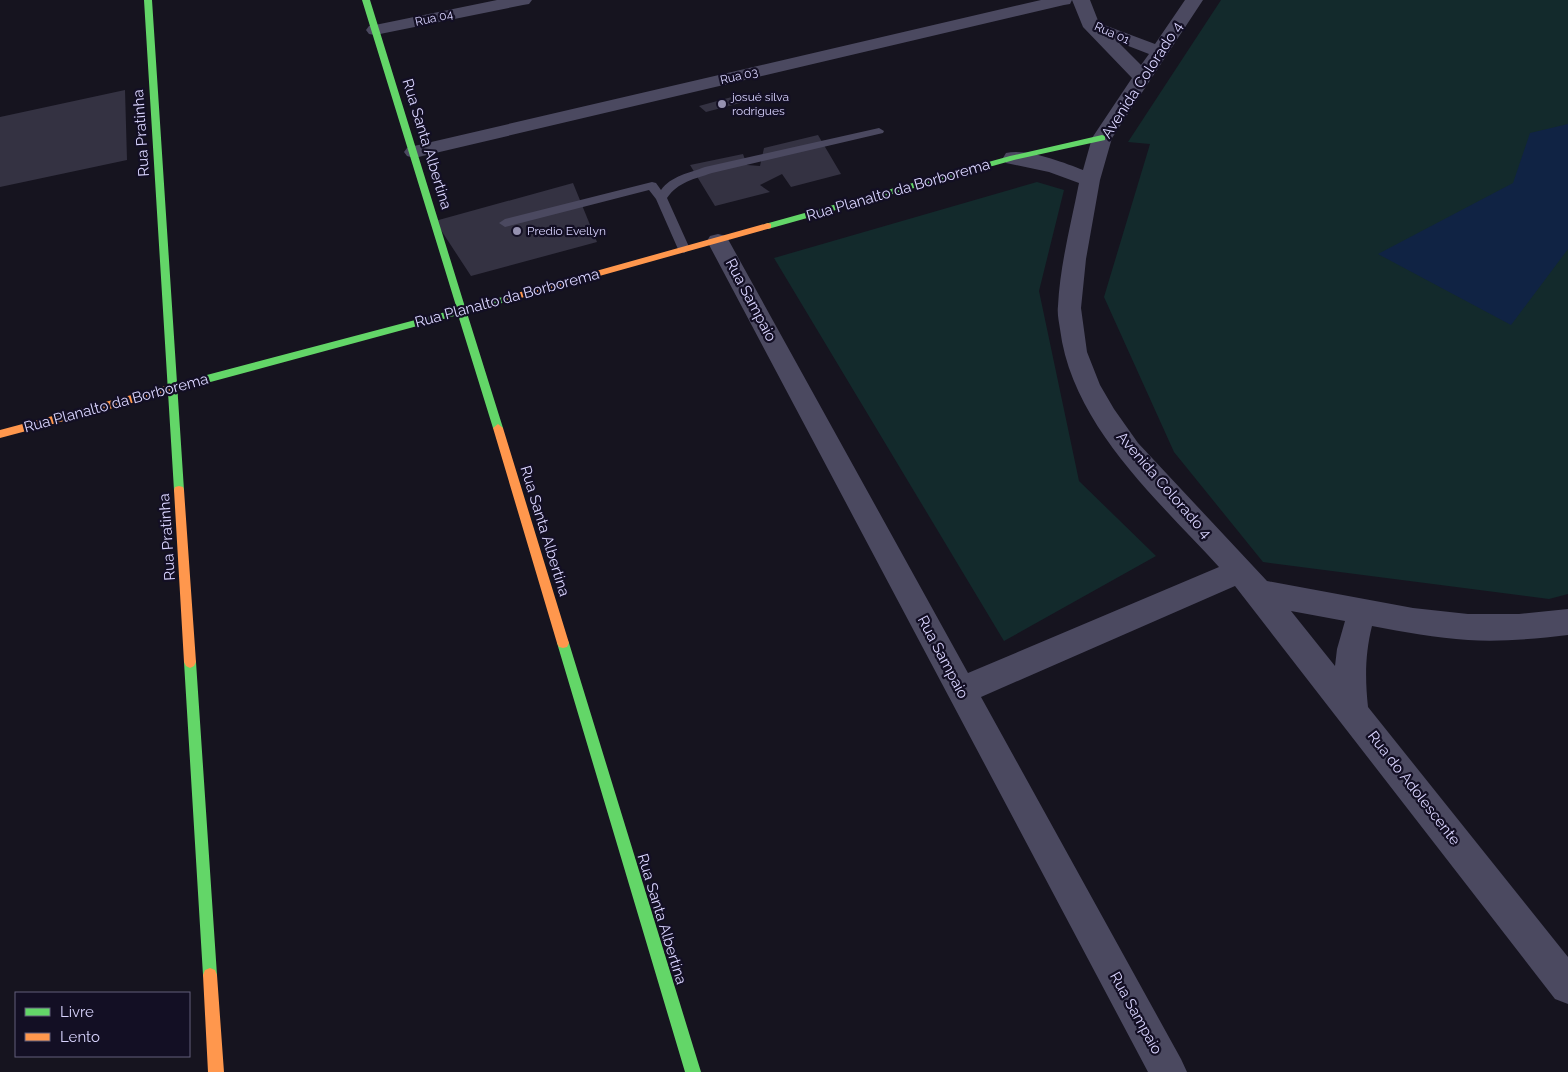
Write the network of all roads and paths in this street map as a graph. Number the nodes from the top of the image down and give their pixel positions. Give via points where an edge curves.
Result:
1 (148, 0) edge
2 (366, 0) edge
3 (523, 0) edge
4 (1064, 0) edge
5 (1081, 0) edge
6 (1194, 0) edge
7 (1089, 23) junction
8 (375, 30) junction
9 (1159, 52) junction
10 (1143, 78) junction
11 (879, 131) dead end
12 (1102, 138) junction
13 (414, 152) junction
14 (1014, 158) junction
15 (1090, 180) junction
16 (660, 198) junction
17 (505, 223) dead end
18 (718, 241) junction
19 (684, 250) junction
20 (462, 311) junction
21 (172, 388) junction
22 (0, 434) edge
23 (1249, 582) junction
24 (1364, 612) junction
25 (1568, 622) edge
26 (961, 690) junction
27 (1353, 710) junction
28 (1568, 986) edge
29 (216, 1072) edge
30 (693, 1072) edge
31 (1168, 1072) edge

1 - 21 street, Rua Pratinha
2 - 8 street, Rua Santa Albertina
3 - 8 street, Rua 04
4 - 13 street, Rua 03
5 - 7 street, Rua 01
6 - 9 street, Avenida Colorado 4
7 - 9 street, Rua 01
7 - 10 street
8 - 13 street, Rua Santa Albertina
9 - 10 street, Avenida Colorado 4
10 - 12 street, Avenida Colorado 4
11 - 16 lane via 709,170 681,179
12 - 14 street, Rua Planalto da Borborema
12 - 15 street, Avenida Colorado 4
13 - 20 street, Rua Santa Albertina
14 - 15 street, Rua Planalto da Borborema via 1054,166
14 - 18 street, Rua Planalto da Borborema
15 - 23 street, Avenida Colorado 4 via 1069,308 1075,352 1088,387 1129,450
16 - 17 lane via 652,186
16 - 19 lane
18 - 19 street, Rua Planalto da Borborema
18 - 26 street, Rua Sampaio
19 - 20 street, Rua Planalto da Borborema
20 - 21 street, Rua Planalto da Borborema
20 - 30 street, Rua Santa Albertina
21 - 22 street, Rua Planalto da Borborema
21 - 29 street, Rua Pratinha
23 - 24 street
23 - 26 street
23 - 27 street, Rua do Adolescente
24 - 25 street via 1468,627 1519,627
24 - 27 street via 1349,658
26 - 31 street, Rua Sampaio
27 - 28 street, Rua do Adolescente

